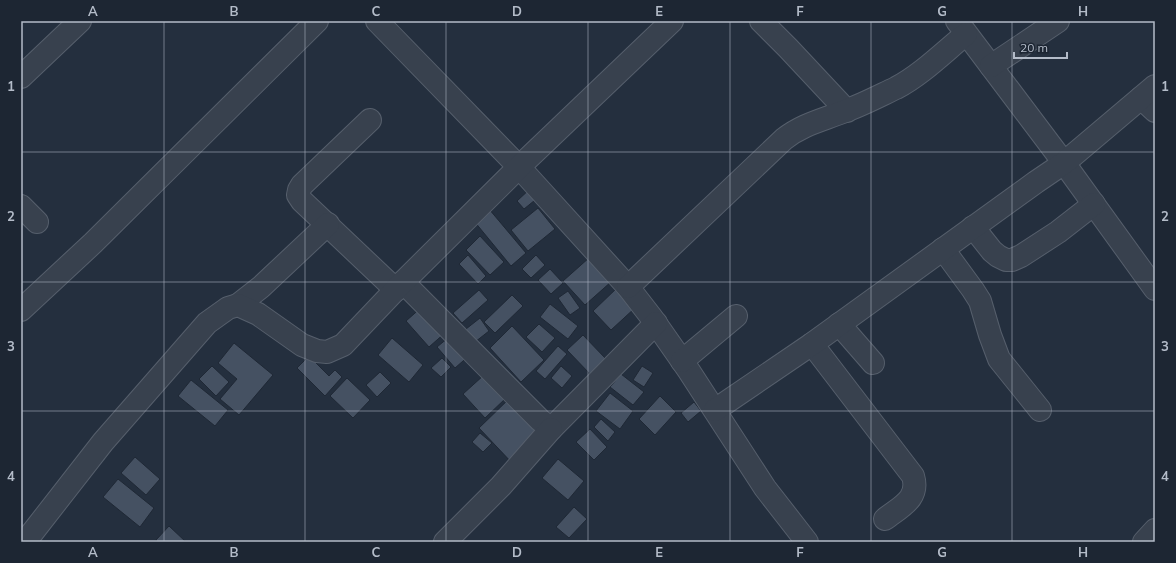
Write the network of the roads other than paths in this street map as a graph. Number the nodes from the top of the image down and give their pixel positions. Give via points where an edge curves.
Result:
1 (80, 21) edge
2 (317, 21) edge
3 (377, 21) edge
4 (761, 21) edge
5 (1058, 21) edge
6 (668, 23) edge
7 (961, 27) edge
8 (991, 66) junction
9 (21, 77) edge
10 (1150, 98) edge
11 (847, 111) junction
12 (370, 120) dead end
13 (1064, 163) junction
14 (519, 167) junction
15 (1094, 204) junction
16 (21, 206) edge
17 (37, 222) dead end
18 (328, 224) junction
19 (974, 227) junction
20 (943, 249) junction
21 (399, 286) junction
22 (628, 287) junction
23 (1155, 288) edge
24 (238, 305) junction
25 (21, 310) edge
26 (736, 316) dead end
27 (656, 323) junction
28 (839, 324) junction
29 (812, 344) junction
30 (682, 361) junction
31 (873, 363) dead end
32 (715, 410) junction
33 (1040, 410) dead end
34 (551, 429) junction
35 (885, 519) dead end
36 (1155, 530) edge
37 (25, 542) edge
38 (444, 542) edge
39 (807, 542) edge
40 (1144, 542) edge

1 - 9 street
2 - 25 street via 93,243
3 - 14 street
4 - 11 street
5 - 8 street
6 - 14 street
7 - 8 street
7 - 11 street via 913,77
8 - 13 street
10 - 13 street
11 - 22 street via 804,126 784,139
12 - 18 street via 299,190 298,195 302,201
13 - 15 street
13 - 19 street
14 - 21 street
14 - 22 street
15 - 19 street via 1058,232 1012,260 1006,260 992,251
15 - 23 street
16 - 17 street
18 - 21 street
18 - 24 street
19 - 20 street
20 - 28 street
20 - 33 street via 980,301 999,359
21 - 24 street via 343,345 327,352 302,345 258,314
21 - 34 street
22 - 27 street
24 - 37 street via 228,308 207,323 103,442
26 - 30 street
27 - 30 street
27 - 34 street
28 - 29 street
28 - 31 street
29 - 32 street
29 - 35 street via 913,476 912,497
30 - 32 street
32 - 39 street via 765,488
34 - 38 street via 500,486
36 - 40 street

